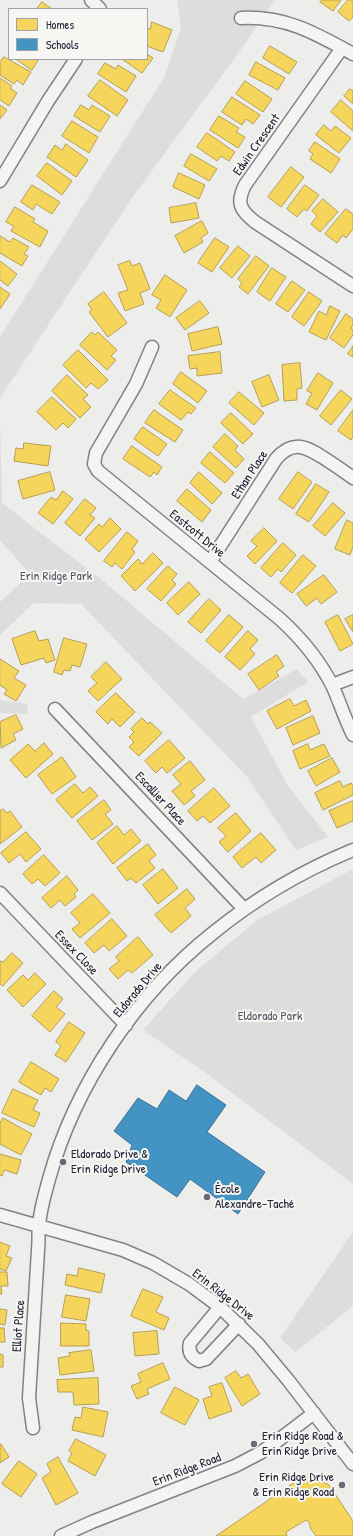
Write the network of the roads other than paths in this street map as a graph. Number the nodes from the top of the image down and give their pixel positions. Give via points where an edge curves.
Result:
1 (91, 0) edge
2 (99, 8) edge
3 (241, 18) dead end
4 (342, 48) junction
5 (353, 54) edge
6 (75, 60) edge
7 (0, 181) edge
8 (353, 286) edge
9 (152, 347) dead end
10 (353, 478) edge
11 (210, 562) junction
12 (353, 677) edge
13 (332, 685) junction
14 (55, 709) dead end
15 (353, 735) edge
16 (353, 850) edge
17 (2, 900) edge
18 (244, 909) junction
19 (126, 1025) junction
20 (0, 1215) edge
21 (39, 1225) junction
22 (220, 1307) junction
23 (239, 1324) junction
24 (314, 1413) junction
25 (33, 1428) dead end
26 (353, 1464) edge
27 (61, 1536) edge

1 - 2 street
3 - 4 street via 264,17 286,22
4 - 5 street
4 - 8 street, Edwin Crescent via 245,185 240,195 240,206 254,222
6 - 7 street
9 - 11 street, Eastcott Drive via 136,384 98,448 94,464 103,476
10 - 11 street, Ethan Place via 312,450 301,447 288,448 276,459
11 - 13 street, Eastcott Drive via 299,638
12 - 13 street
13 - 15 street, Eastcott Drive
14 - 18 street, Escallier Place
16 - 18 street, Eldorado Drive via 299,875
17 - 19 street, Essex Close
18 - 19 street, Eldorado Drive via 173,970
19 - 21 street, Eldorado Drive via 100,1061 71,1115 52,1168 41,1206
20 - 21 street, Erin Ridge Drive
21 - 22 street, Erin Ridge Drive via 110,1246 153,1263 189,1284
21 - 25 street, Elliot Place via 29,1398
22 - 23 street, Erin Ridge Drive
22 - 23 street via 190,1343 189,1350 193,1358 199,1361 206,1359
23 - 24 street, Erin Ridge Drive via 269,1356
24 - 26 street, Erin Ridge Drive
24 - 27 street, Erin Ridge Road via 260,1453 235,1466

